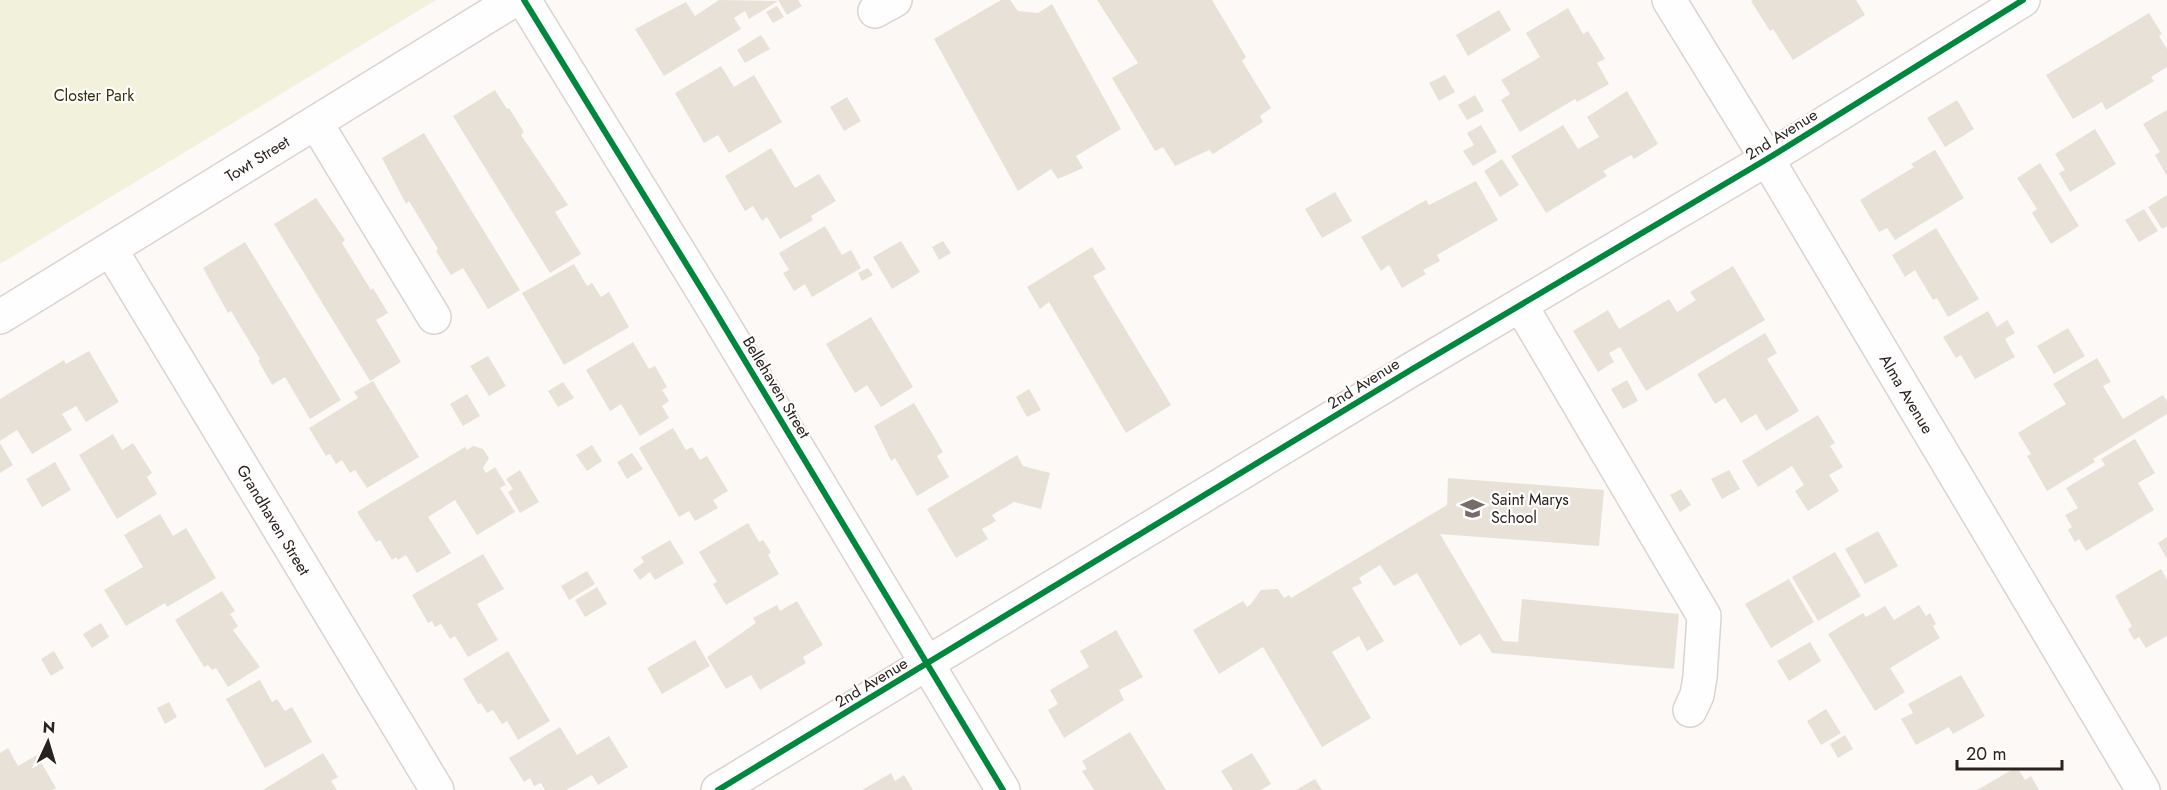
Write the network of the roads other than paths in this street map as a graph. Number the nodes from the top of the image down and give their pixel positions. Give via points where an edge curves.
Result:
1 (514, 0) edge
2 (524, 0) edge
3 (1669, 0) edge
4 (2023, 0) edge
5 (316, 123) junction
6 (1767, 159) junction
7 (111, 250) junction
8 (1521, 306) junction
9 (0, 317) edge
10 (434, 317) dead end
11 (927, 664) junction
12 (1690, 710) dead end
13 (437, 790) edge
14 (718, 790) edge
15 (1003, 790) edge
16 (2143, 790) edge

1 - 5 street, Towt Street
2 - 11 street, Bellehaven Street
3 - 6 street, Alma Avenue
4 - 6 street, 2nd Avenue
5 - 7 street, Towt Street
5 - 10 street
6 - 8 street, 2nd Avenue
6 - 16 street, Alma Avenue
7 - 9 street, Towt Street
7 - 13 street, Grandhaven Street
8 - 11 street, 2nd Avenue
8 - 12 street via 1704,616 1700,677
11 - 14 street, 2nd Avenue
11 - 15 street, Bellehaven Street

